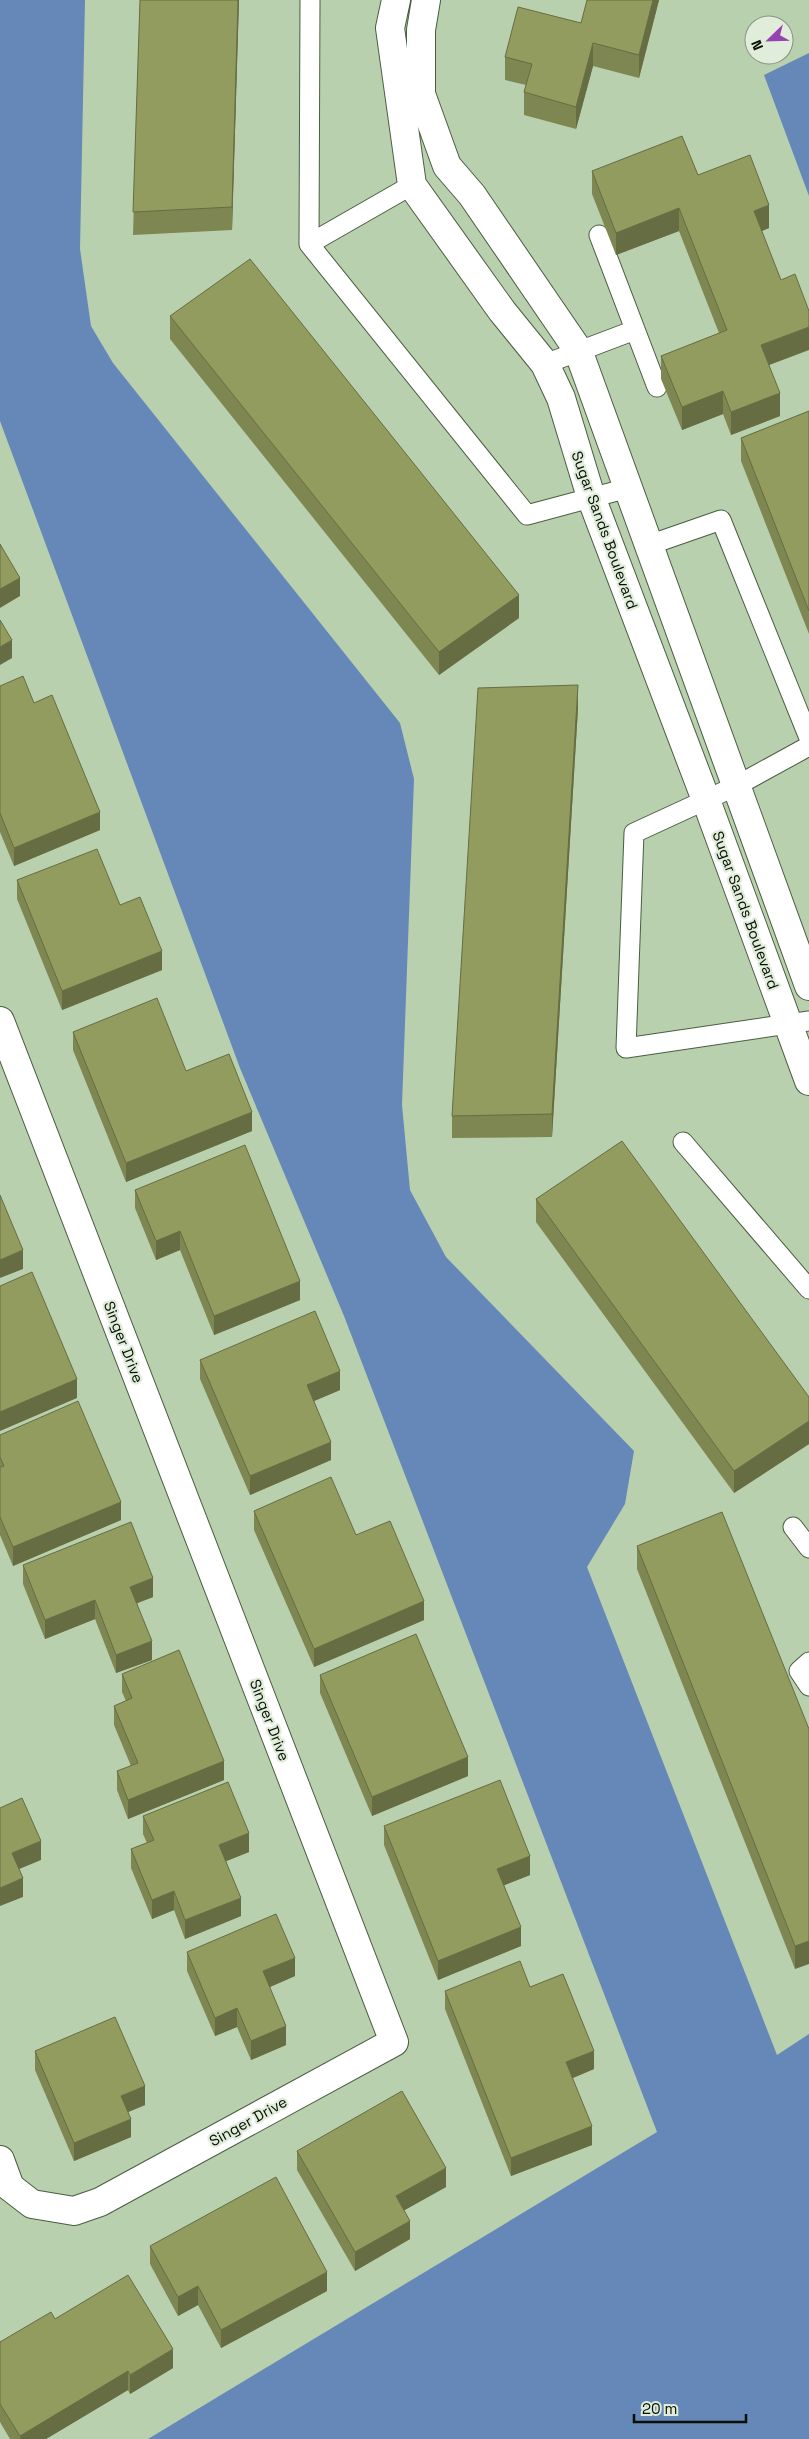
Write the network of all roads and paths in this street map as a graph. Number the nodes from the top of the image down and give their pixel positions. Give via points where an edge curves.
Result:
1 (310, 0) edge
2 (396, 0) edge
3 (426, 0) edge
4 (412, 185) junction
5 (599, 235) dead end
6 (309, 244) junction
7 (635, 330) junction
8 (578, 350) junction
9 (545, 364) junction
10 (657, 387) dead end
11 (628, 488) junction
12 (591, 497) junction
13 (649, 545) junction
14 (809, 738) edge
15 (809, 746) edge
16 (736, 786) junction
17 (706, 800) junction
18 (807, 978) edge
19 (772, 984) junction
20 (0, 1021) edge
21 (798, 1022) edge
22 (809, 1081) edge
23 (683, 1142) dead end
24 (809, 1289) edge
25 (793, 1527) dead end
26 (809, 1548) edge
27 (809, 1662) edge
28 (809, 1686) edge
29 (0, 2160) edge

1 - 6 lane
2 - 4 street, Sugar Sands Boulevard via 390,28
3 - 8 street via 421,30 422,94 447,166 472,195
4 - 6 lane
4 - 9 street, Sugar Sands Boulevard via 502,311
5 - 7 lane
6 - 12 lane via 527,514
7 - 8 lane
7 - 10 lane
8 - 9 lane
8 - 11 street
9 - 12 street, Sugar Sands Boulevard via 561,398
11 - 12 lane
11 - 13 street
12 - 17 street, Sugar Sands Boulevard
13 - 14 lane via 721,520
13 - 16 street
15 - 16 lane
16 - 17 lane
16 - 18 street
17 - 19 street, Sugar Sands Boulevard
17 - 21 lane via 634,833 626,1048
18 - 19 lane
19 - 21 street, Sugar Sands Boulevard
20 - 29 street, Singer Drive via 394,2042 100,2202 74,2212 32,2204 10,2187
21 - 22 street, Sugar Sands Boulevard
23 - 24 lane
25 - 26 lane
27 - 28 lane via 799,1672

